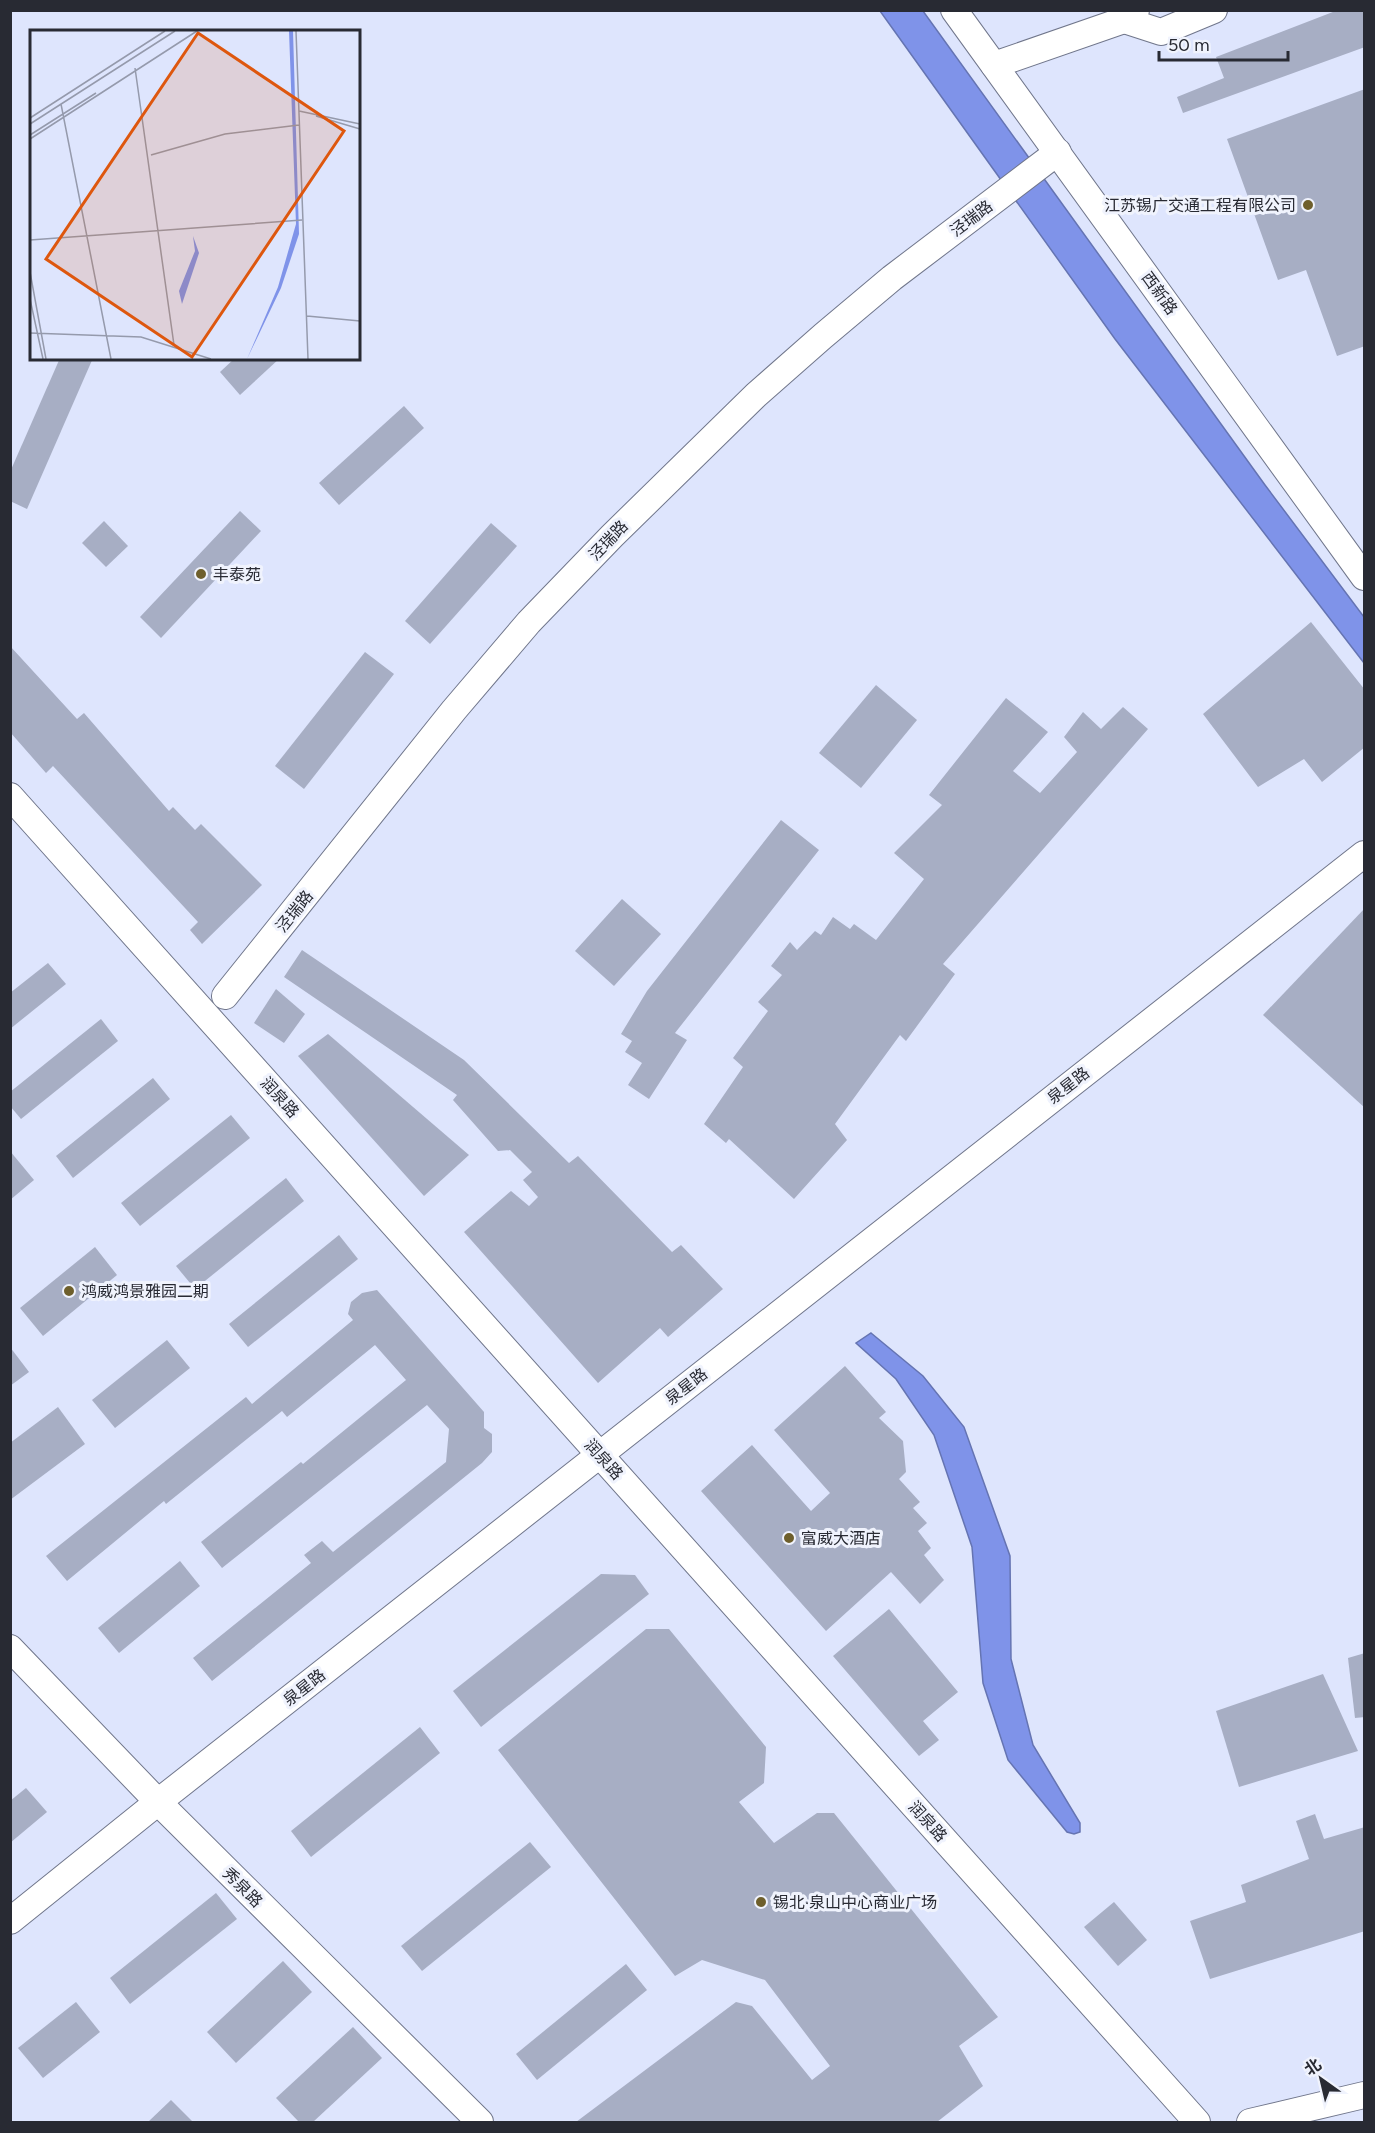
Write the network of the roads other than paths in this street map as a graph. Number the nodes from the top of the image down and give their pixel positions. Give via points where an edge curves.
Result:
1 (954, 10) edge
2 (1215, 10) edge
3 (1130, 15) edge
4 (994, 65) junction
5 (1050, 159) junction
6 (1365, 577) edge
7 (10, 796) edge
8 (1365, 854) edge
9 (225, 996) dead end
10 (600, 1454) junction
11 (10, 1648) edge
12 (158, 1802) junction
13 (10, 1921) edge
14 (1365, 2095) edge
15 (480, 2122) edge
16 (1197, 2122) edge
17 (1250, 2122) edge

1 - 4 street, 西新路
2 - 3 street via 1161,32
3 - 4 street
4 - 5 street, 西新路
5 - 6 street, 西新路
5 - 9 street, 泾瑞路 via 892,278 823,336 756,395 612,536 529,622 454,710
7 - 10 street, 润泉路
8 - 10 street, 泉星路
10 - 12 street, 泉星路
10 - 16 street, 润泉路
11 - 12 street, 秀泉路
12 - 13 street, 泉星路
12 - 15 street, 秀泉路
14 - 17 street

